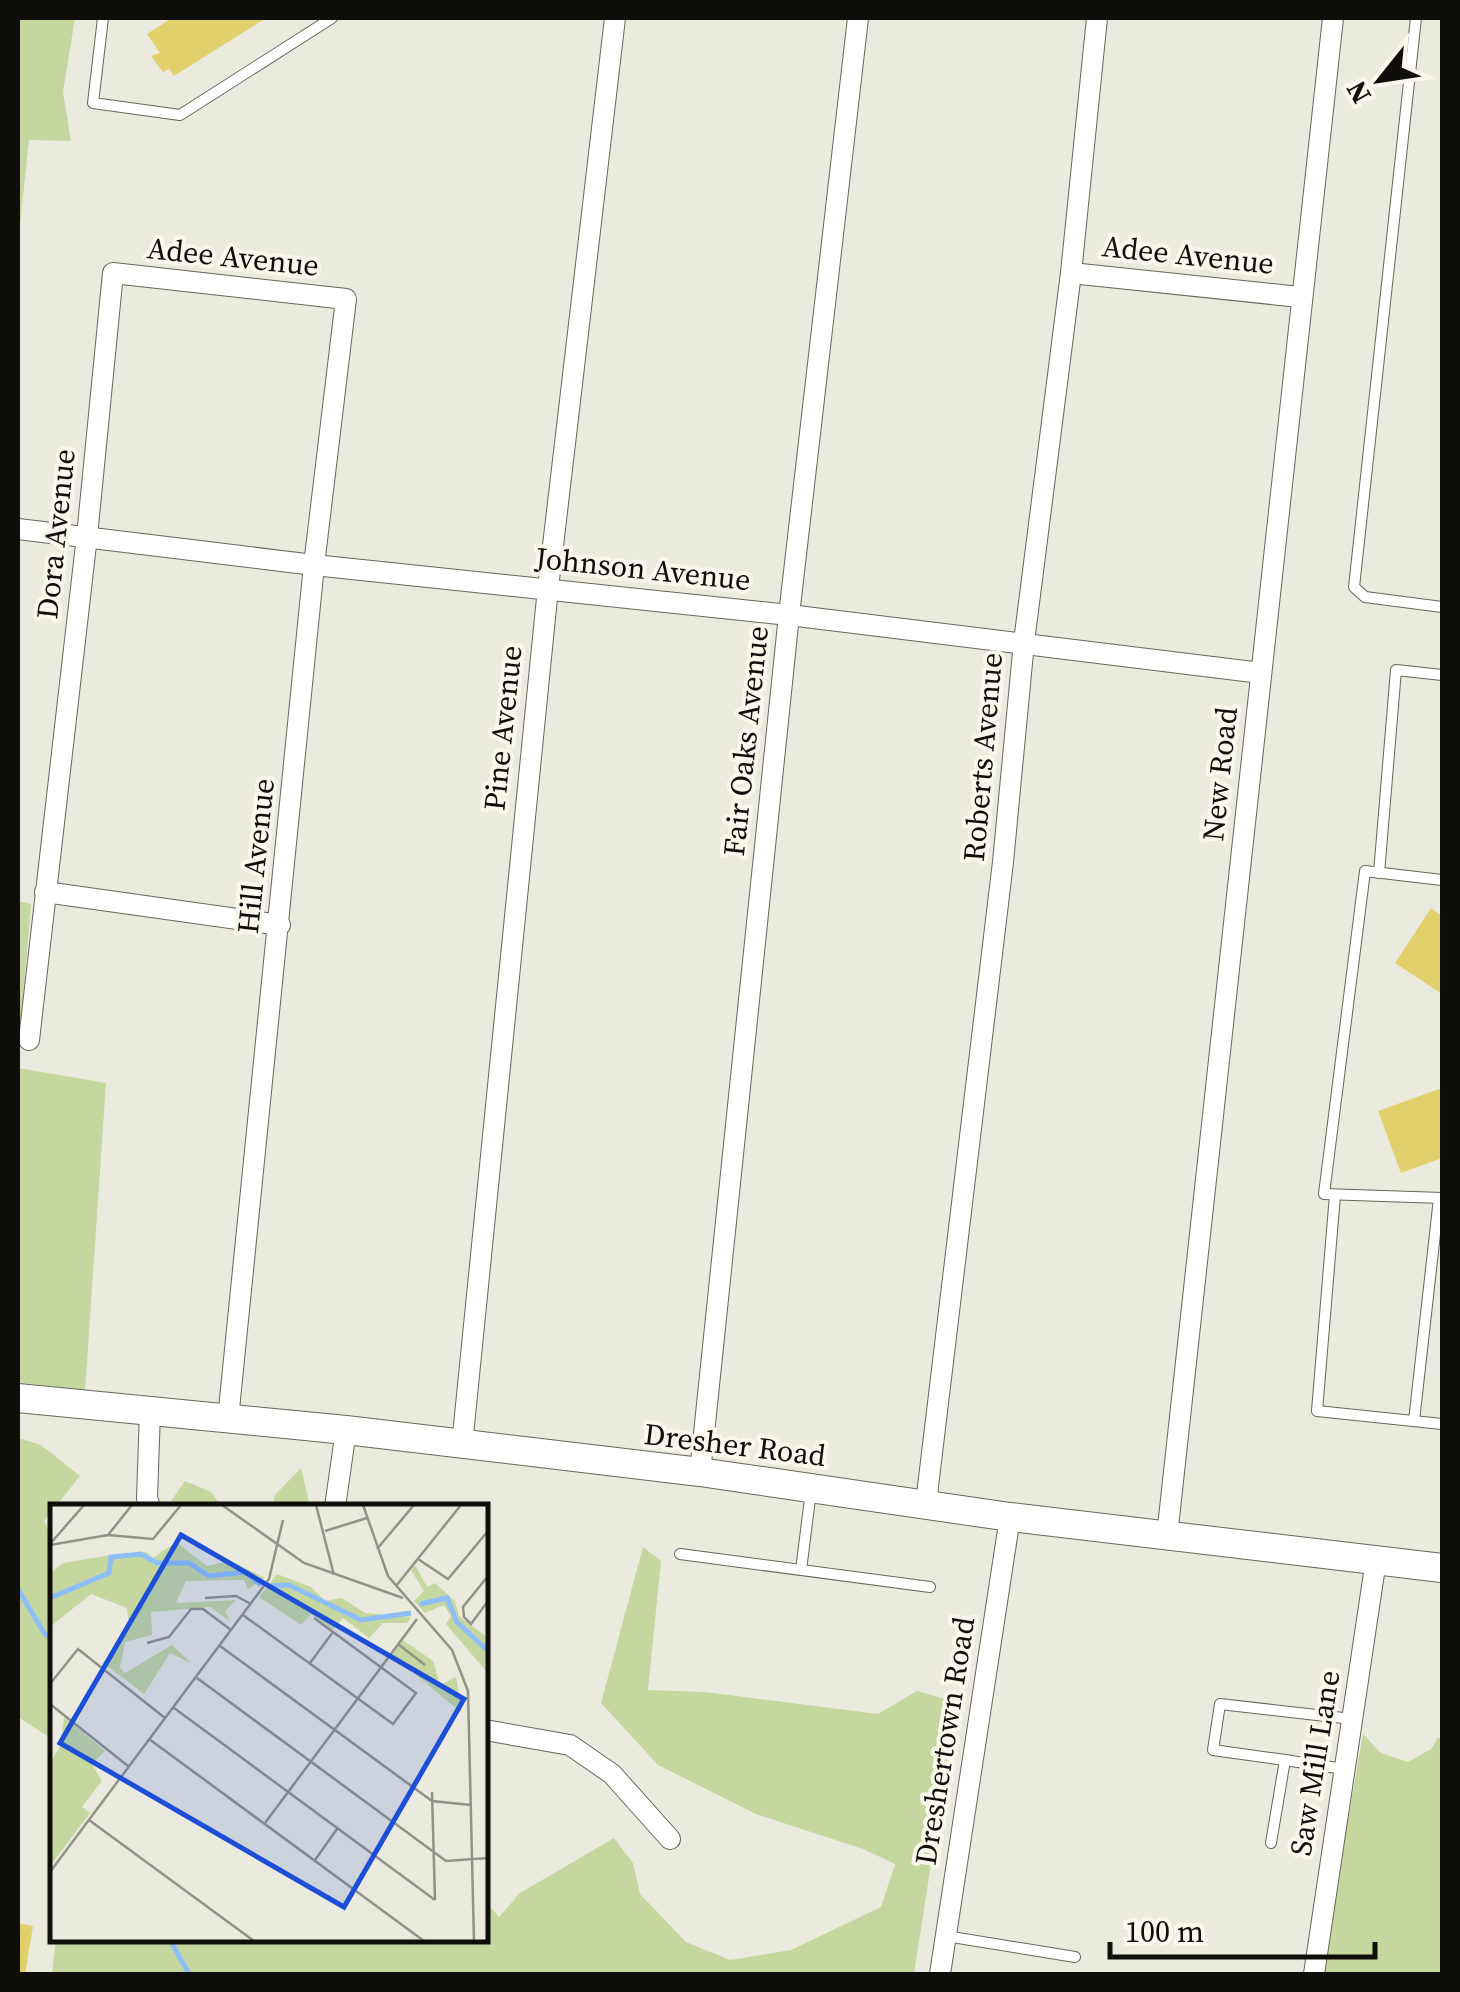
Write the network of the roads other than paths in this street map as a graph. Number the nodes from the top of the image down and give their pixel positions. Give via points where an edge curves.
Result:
1 (103, 18) edge
2 (332, 18) edge
3 (615, 18) edge
4 (858, 18) edge
5 (1097, 18) edge
6 (1332, 18) edge
7 (1416, 18) edge
8 (112, 273) joint
9 (1070, 273) junction
10 (1300, 296) junction
11 (346, 299) joint
12 (18, 529) edge
13 (87, 536) junction
14 (314, 565) junction
15 (548, 588) junction
16 (1442, 607) edge
17 (790, 615) junction
18 (1024, 642) junction
19 (1261, 674) junction
20 (1442, 675) edge
21 (1379, 872) junction
22 (1442, 880) edge
23 (46, 892) junction
24 (280, 925) junction
25 (29, 1040) dead end
26 (1335, 1194) junction
27 (1441, 1198) edge
28 (18, 1398) edge
29 (150, 1410) junction
30 (228, 1419) junction
31 (1414, 1421) junction
32 (1442, 1424) edge
33 (346, 1430) junction
34 (462, 1446) junction
35 (700, 1472) junction
36 (812, 1487) junction
37 (926, 1502) junction
38 (143, 1504) edge
39 (335, 1504) edge
40 (1010, 1517) junction
41 (1166, 1536) junction
42 (680, 1554) dead end
43 (1376, 1560) junction
44 (1442, 1568) edge
45 (801, 1570) junction
46 (930, 1586) dead end
47 (1352, 1718) junction
48 (488, 1731) edge
49 (1285, 1760) junction
50 (1345, 1770) junction
51 (670, 1839) dead end
52 (1272, 1842) dead end
53 (946, 1936) junction
54 (1074, 1957) dead end
55 (940, 1974) edge
56 (1314, 1974) edge

1 - 2 lane via 93,103 180,114
3 - 15 street, Pine Avenue
4 - 17 street, Fair Oaks Avenue
5 - 9 street, Roberts Avenue
6 - 10 street, New Road
7 - 16 lane via 1354,587 1364,597
8 - 11 street, Adee Avenue
8 - 13 street, Dora Avenue
9 - 10 street, Adee Avenue
9 - 18 street, Roberts Avenue
10 - 19 street, New Road
11 - 14 street, Hill Avenue
12 - 13 street, Johnson Avenue
13 - 14 street, Johnson Avenue
13 - 23 street, Dora Avenue
14 - 15 street, Johnson Avenue
14 - 24 street, Hill Avenue
15 - 17 street, Johnson Avenue
15 - 34 street, Pine Avenue
17 - 18 street, Johnson Avenue
17 - 35 street, Fair Oaks Avenue
18 - 19 street, Johnson Avenue
18 - 37 street, Roberts Avenue
19 - 41 street, New Road
20 - 21 lane via 1396,670
21 - 22 lane
21 - 26 lane via 1365,871 1324,1194
23 - 24 street
23 - 25 street, Dora Avenue
24 - 30 street, Hill Avenue
26 - 27 lane
26 - 31 lane via 1316,1411
27 - 31 lane
28 - 29 main road, Dresher Road
29 - 30 main road, Dresher Road
29 - 38 street
30 - 33 main road, Dresher Road
31 - 32 lane
33 - 34 main road, Dresher Road
33 - 39 street
34 - 35 main road, Dresher Road
35 - 36 main road, Dresher Road
36 - 37 main road, Dresher Road
36 - 45 lane
37 - 40 main road, Dresher Road
40 - 41 main road, Dresher Road
40 - 53 street, Dreshertown Road
41 - 43 main road, Dresher Road
42 - 45 lane
43 - 44 main road, Dresher Road
43 - 47 street, Saw Mill Lane
45 - 46 lane
47 - 49 lane via 1220,1704 1213,1750
47 - 50 street, Saw Mill Lane
48 - 51 street via 570,1745 612,1774
49 - 50 lane
49 - 52 lane
50 - 56 street, Saw Mill Lane
53 - 54 lane
53 - 55 street, Dreshertown Road

